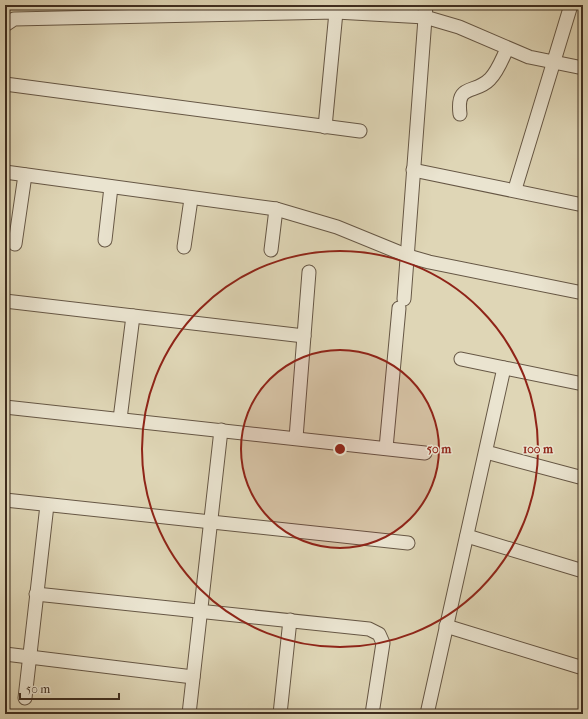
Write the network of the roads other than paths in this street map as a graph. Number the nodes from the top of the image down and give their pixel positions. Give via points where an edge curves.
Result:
1 (571, 5) edge
2 (426, 11) edge
3 (336, 12) junction
4 (5, 25) edge
5 (507, 49) junction
6 (554, 61) junction
7 (583, 68) edge
8 (5, 84) edge
9 (460, 114) dead end
10 (325, 127) junction
11 (360, 131) dead end
12 (413, 170) junction
13 (5, 172) edge
14 (25, 175) junction
15 (111, 187) junction
16 (515, 189) junction
17 (191, 199) junction
18 (583, 205) edge
19 (276, 209) junction
20 (104, 240) dead end
21 (15, 244) dead end
22 (184, 247) dead end
23 (271, 250) dead end
24 (408, 256) junction
25 (309, 272) dead end
26 (582, 290) edge
27 (5, 302) edge
28 (133, 316) junction
29 (304, 336) junction
30 (461, 359) dead end
31 (504, 368) junction
32 (583, 384) edge
33 (5, 407) edge
34 (120, 419) junction
35 (221, 430) junction
36 (296, 438) junction
37 (386, 448) junction
38 (486, 452) junction
39 (425, 453) dead end
40 (583, 478) edge
41 (5, 500) edge
42 (47, 505) junction
43 (210, 522) junction
44 (467, 536) junction
45 (408, 543) dead end
46 (583, 571) edge
47 (36, 594) junction
48 (200, 610) junction
49 (290, 620) junction
50 (446, 626) junction
51 (5, 654) edge
52 (29, 657) junction
53 (583, 668) edge
54 (193, 677) junction
55 (24, 698) dead end
56 (189, 714) edge
57 (280, 714) edge
58 (372, 714) edge
59 (427, 714) edge

1 - 6 street
2 - 3 street
2 - 5 street
2 - 12 street
3 - 4 street via 14,19
3 - 10 street
5 - 6 street via 529,57
5 - 9 street via 490,79 460,96
6 - 7 street
6 - 16 street
8 - 10 street
10 - 11 street
12 - 16 street
12 - 24 street
13 - 14 street
14 - 15 street
14 - 21 street
15 - 17 street
15 - 20 street
16 - 18 street
17 - 19 street
17 - 22 street
19 - 23 street
19 - 24 street via 337,227
24 - 26 street
24 - 37 street
25 - 29 street
27 - 28 street
28 - 29 street
28 - 34 street
29 - 36 street
30 - 31 street
31 - 32 street
31 - 38 street
33 - 34 street
34 - 35 street
35 - 36 street
35 - 43 street
36 - 37 street
37 - 39 street
38 - 40 street
38 - 44 street
41 - 42 street
42 - 43 street
42 - 47 street
43 - 45 street
43 - 48 street
44 - 46 street
44 - 50 street
47 - 48 street
47 - 52 street
48 - 49 street
48 - 54 street
49 - 57 street
49 - 58 street via 369,629 380,634 383,643
50 - 53 street
50 - 59 street
51 - 52 street
52 - 54 street
52 - 55 street
54 - 56 street

